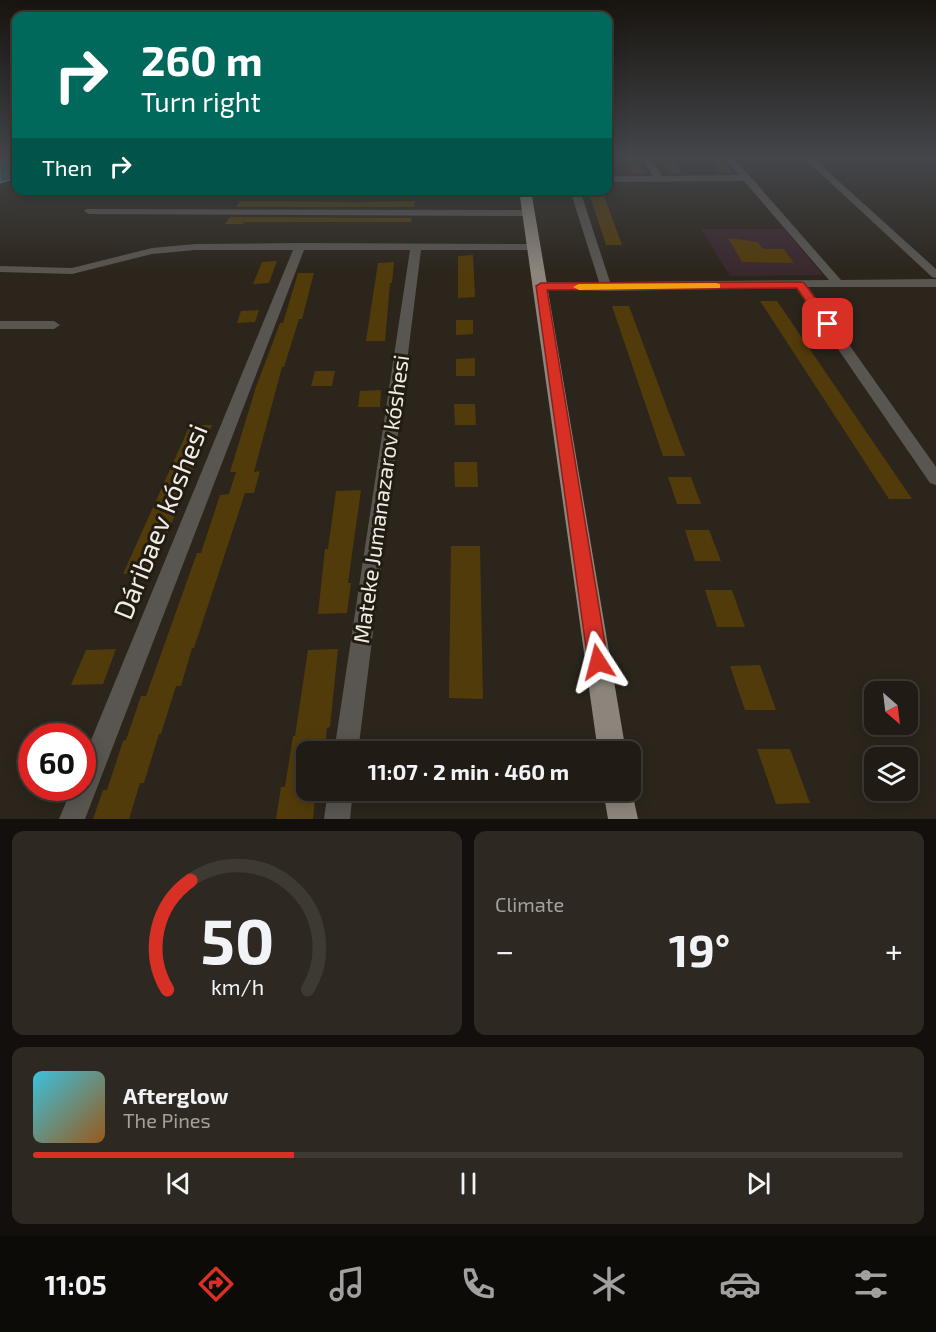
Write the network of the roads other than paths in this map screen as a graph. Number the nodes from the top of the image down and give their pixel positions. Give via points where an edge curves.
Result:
1 (526, 195) edge
2 (576, 195) edge
3 (761, 195) edge
4 (849, 195) edge
5 (89, 211) dead end
6 (530, 213) junction
7 (301, 246) junction
8 (416, 246) junction
9 (536, 247) junction
10 (0, 269) edge
11 (936, 275) edge
12 (936, 283) edge
13 (838, 284) junction
14 (801, 285) junction
15 (541, 286) junction
16 (606, 287) junction
17 (0, 325) edge
18 (54, 325) dead end
19 (936, 479) edge
20 (348, 741) edge
21 (610, 741) edge
22 (339, 801) edge
23 (620, 801) edge
24 (72, 819) edge
25 (337, 819) edge
26 (623, 819) edge

1 - 6 main road
2 - 16 street
3 - 13 street
4 - 11 street
5 - 6 street
6 - 9 main road
7 - 8 street
7 - 10 street via 152,251 72,271
7 - 24 street, Dáribaev kóshesi
8 - 9 street
8 - 20 street, Mateke Jumanazarov kóshesi
9 - 15 main road
12 - 13 street
13 - 14 street
14 - 16 street
14 - 19 street
15 - 16 street
15 - 21 main road
17 - 18 street
22 - 25 street
23 - 26 main road

